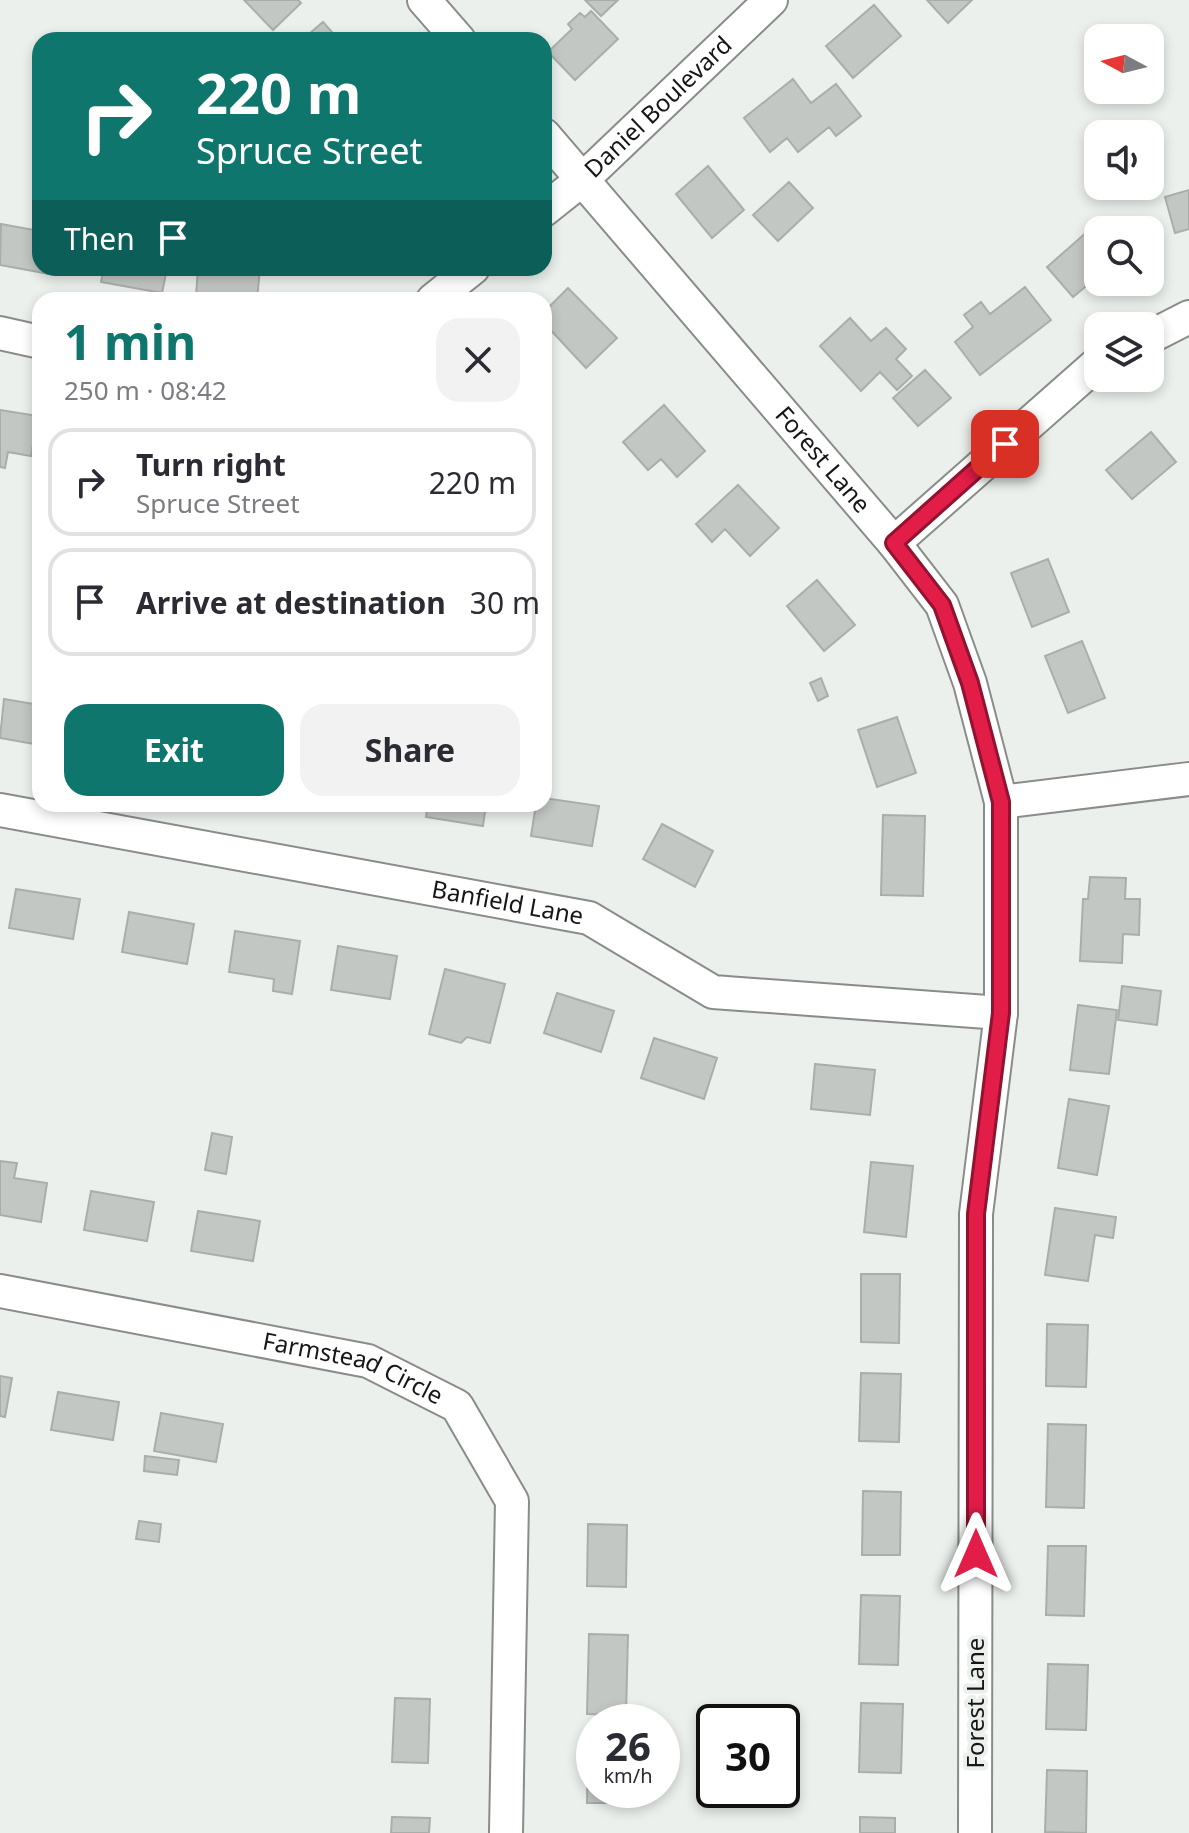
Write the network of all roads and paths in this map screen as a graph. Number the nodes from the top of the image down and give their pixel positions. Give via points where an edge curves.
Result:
1 (424, 0) edge
2 (771, 0) edge
3 (452, 32) edge
4 (552, 144) edge
5 (583, 179) junction
6 (552, 204) edge
7 (463, 276) edge
8 (443, 292) edge
9 (1189, 317) edge
10 (1164, 330) edge
11 (0, 333) edge
12 (32, 340) edge
13 (1084, 375) edge
14 (894, 543) junction
15 (1189, 779) edge
16 (1001, 802) junction
17 (0, 810) edge
18 (1001, 1013) junction
19 (0, 1291) edge
20 (506, 1833) edge
21 (975, 1833) edge

1 - 3 street
2 - 5 street, Daniel Boulevard
4 - 5 street, Forest Lane
5 - 6 street, Daniel Boulevard
5 - 14 street, Forest Lane
7 - 8 street
9 - 10 street
11 - 12 street
13 - 14 street
14 - 16 street, Forest Lane via 942,605 970,683
15 - 16 street
16 - 18 street, Forest Lane
17 - 18 street, Banfield Lane via 589,918 713,992
18 - 21 street, Forest Lane via 976,1214
19 - 20 street, Farmstead Circle via 368,1361 457,1406 512,1501

